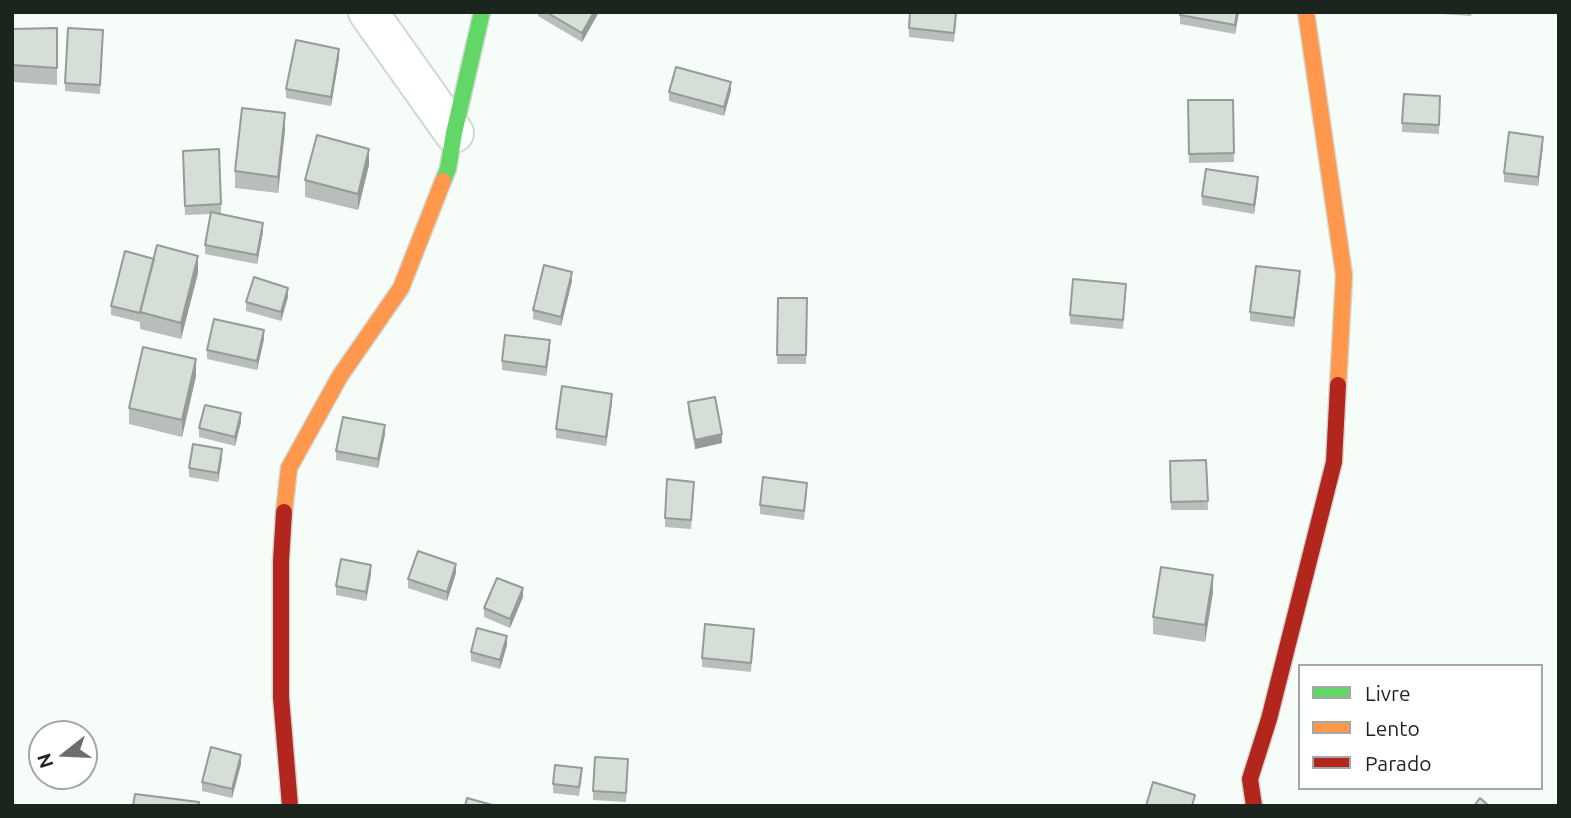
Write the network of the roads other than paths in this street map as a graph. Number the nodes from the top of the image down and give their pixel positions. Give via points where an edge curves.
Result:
1 (368, 12) edge
2 (482, 12) edge
3 (1306, 12) edge
4 (454, 133) junction
5 (290, 806) edge
6 (1254, 806) edge

1 - 4 street
2 - 4 street
3 - 6 street via 1344,275 1334,462 1250,779
4 - 5 street via 448,169 401,288 340,376 289,468 281,561 281,697

